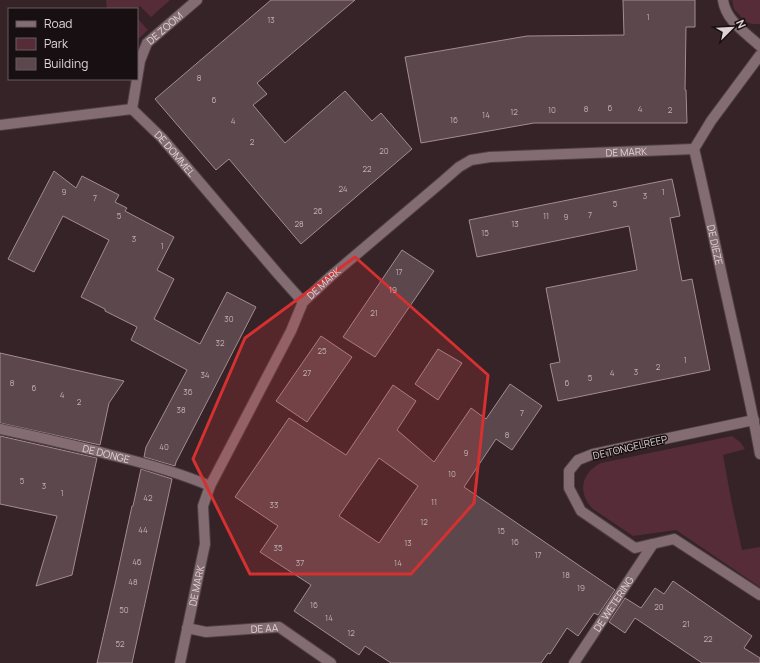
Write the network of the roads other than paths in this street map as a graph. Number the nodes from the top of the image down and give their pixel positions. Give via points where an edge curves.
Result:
1 (197, 0) edge
2 (723, 0) edge
3 (760, 46) edge
4 (760, 54) edge
5 (138, 73) edge
6 (137, 80) edge
7 (132, 109) junction
8 (0, 125) edge
9 (694, 149) junction
10 (303, 302) junction
11 (754, 420) junction
12 (0, 429) edge
13 (760, 454) edge
14 (210, 486) junction
15 (654, 544) junction
16 (760, 595) edge
17 (187, 628) junction
18 (180, 663) edge
19 (330, 663) edge
20 (574, 663) edge

1 - 5 street, DE ZOOM via 147,43
2 - 3 street via 725,11 731,20
4 - 9 street via 710,121
6 - 7 street, DE ZOOM
7 - 8 street
7 - 10 street, DE DOMMEL via 162,138
9 - 10 street, DE MARK via 490,157 471,160 442,181
9 - 11 street, DE DIEZE
10 - 14 street, DE MARK via 291,331
11 - 13 street, DE DIEZE
11 - 15 street, DE TONGELREEP via 593,454 578,460 569,471 569,488 581,511 635,548
12 - 14 street, DE DONGE via 144,463
14 - 17 street, DE MARK via 203,506 205,544
15 - 16 street, DE TONGELREEP via 674,539
15 - 20 street, DE WETERING
17 - 18 street, DE MARK
17 - 19 street, DE AA via 206,632 279,627

